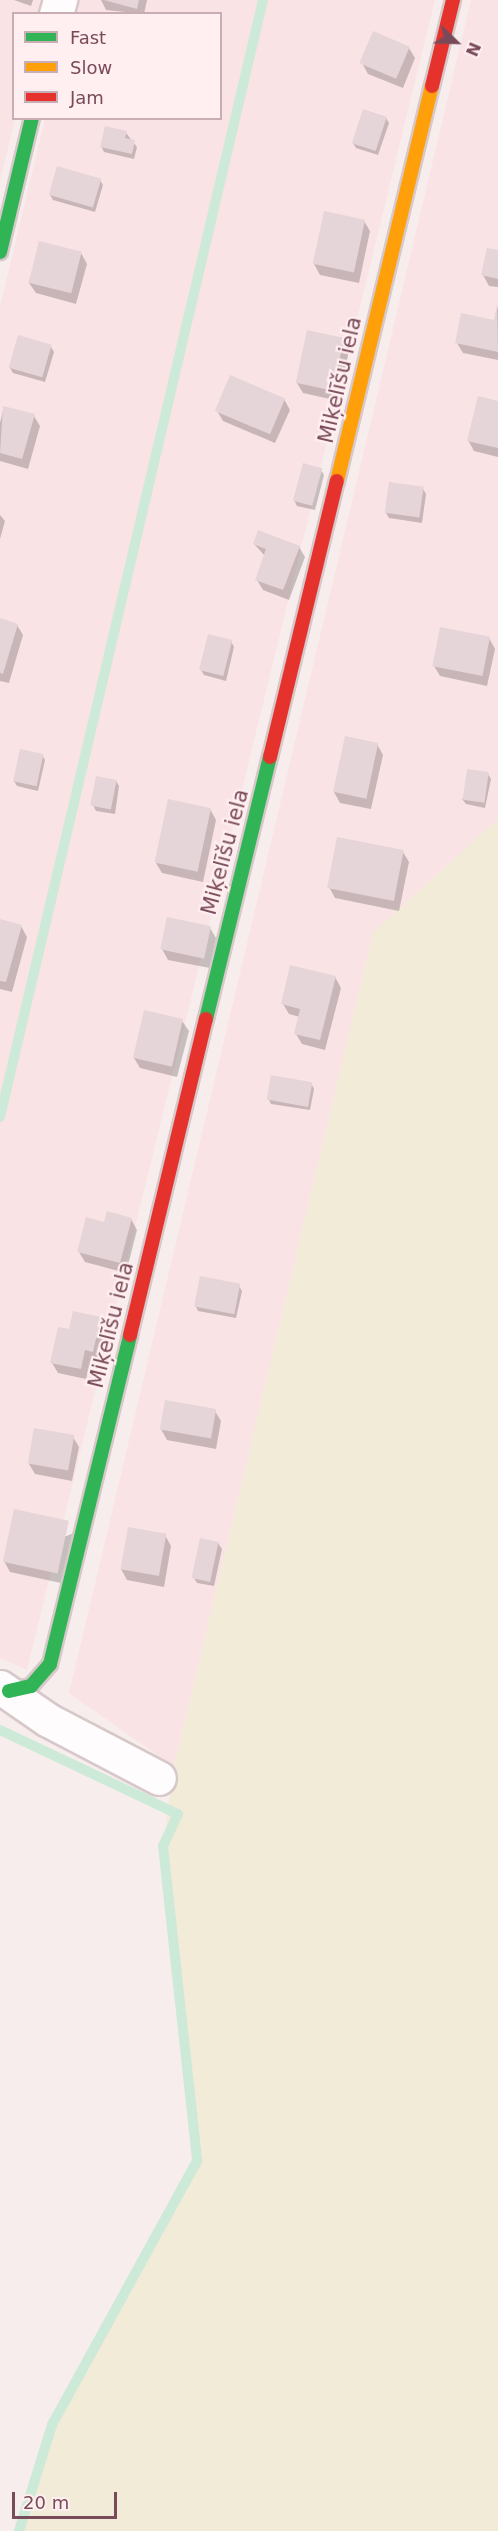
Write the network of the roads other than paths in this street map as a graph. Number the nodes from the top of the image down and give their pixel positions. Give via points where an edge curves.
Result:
1 (453, 0) edge
2 (32, 120) edge
3 (0, 252) edge
4 (4, 1689) edge
5 (159, 1778) dead end

1 - 4 street, Miķelīšu iela via 50,1664 31,1686
2 - 3 street
4 - 5 street via 48,1720

